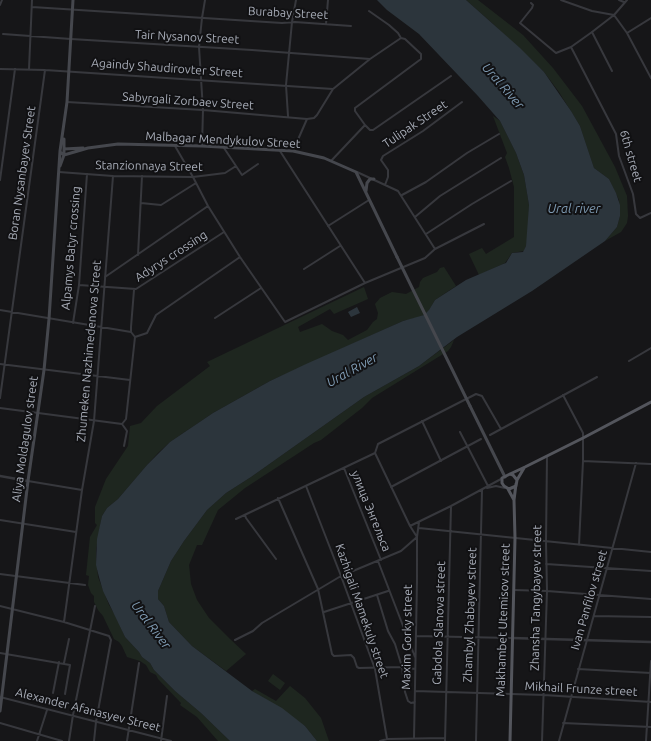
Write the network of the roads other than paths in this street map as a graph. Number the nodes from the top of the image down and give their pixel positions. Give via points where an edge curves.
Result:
1 (2, 0) edge
2 (32, 0) edge
3 (73, 0) edge
4 (205, 0) edge
5 (296, 0) edge
6 (328, 0) edge
7 (561, 0) edge
8 (619, 0) edge
9 (627, 0) edge
10 (624, 2) junction
11 (531, 3) dead end
12 (0, 5) edge
13 (32, 7) junction
14 (73, 10) junction
15 (369, 10) dead end
16 (614, 14) junction
17 (202, 18) junction
18 (651, 18) edge
19 (292, 22) junction
20 (326, 24) junction
21 (351, 26) dead end
22 (592, 32) junction
23 (627, 33) junction
24 (3, 34) dead end
25 (31, 36) junction
26 (401, 38) junction
27 (71, 39) junction
28 (199, 47) junction
29 (571, 47) junction
30 (290, 52) junction
31 (370, 59) junction
32 (0, 68) edge
33 (16, 68) junction
34 (29, 69) junction
35 (45, 70) junction
36 (69, 71) junction
37 (612, 71) dead end
38 (451, 76) dead end
39 (651, 78) edge
40 (201, 79) junction
41 (286, 85) junction
42 (333, 88) junction
43 (67, 102) junction
44 (462, 102) dead end
45 (203, 110) junction
46 (288, 116) junction
47 (307, 119) junction
48 (365, 125) junction
49 (63, 134) junction
50 (499, 134) dead end
51 (175, 146) junction
52 (202, 146) junction
53 (224, 148) junction
54 (64, 149) junction
55 (280, 150) junction
56 (60, 151) junction
57 (74, 151) junction
58 (293, 151) junction
59 (64, 154) junction
60 (501, 158) dead end
61 (331, 160) junction
62 (63, 161) junction
63 (258, 164) dead end
64 (236, 166) junction
65 (60, 168) junction
66 (59, 172) junction
67 (356, 172) junction
68 (87, 174) junction
69 (113, 176) junction
70 (142, 176) junction
71 (193, 178) junction
72 (374, 179) junction
73 (0, 180) edge
74 (511, 181) dead end
75 (196, 183) junction
76 (385, 185) junction
77 (366, 193) junction
78 (402, 196) junction
79 (369, 200) junction
80 (141, 203) junction
81 (208, 206) junction
82 (651, 213) edge
83 (415, 217) junction
84 (484, 224) dead end
85 (328, 226) junction
86 (224, 232) junction
87 (426, 234) junction
88 (341, 246) junction
89 (435, 249) junction
90 (138, 255) junction
91 (240, 257) junction
92 (304, 269) dead end
93 (105, 277) junction
94 (365, 283) junction
95 (79, 285) junction
96 (105, 287) junction
97 (261, 288) junction
98 (134, 290) junction
99 (0, 310) edge
100 (12, 313) junction
101 (214, 318) dead end
102 (49, 319) junction
103 (72, 323) junction
104 (101, 328) junction
105 (131, 332) junction
106 (135, 337) junction
107 (651, 348) edge
108 (630, 361) dead end
109 (0, 364) edge
110 (4, 364) junction
111 (44, 370) junction
112 (98, 376) junction
113 (597, 377) dead end
114 (130, 380) junction
115 (564, 395) junction
116 (0, 398) edge
117 (651, 402) edge
118 (0, 408) edge
119 (38, 413) junction
120 (94, 421) junction
121 (422, 421) junction
122 (122, 424) junction
123 (501, 429) junction
124 (460, 432) dead end
125 (490, 435) dead end
126 (583, 438) junction
127 (480, 439) dead end
128 (124, 446) dead end
129 (468, 446) junction
130 (375, 453) junction
131 (547, 456) junction
132 (441, 461) junction
133 (583, 461) junction
134 (636, 463) junction
135 (651, 464) edge
136 (525, 466) junction
137 (344, 468) junction
138 (510, 474) junction
139 (0, 476) edge
140 (504, 478) junction
141 (517, 480) junction
142 (28, 481) junction
143 (516, 484) junction
144 (306, 486) junction
145 (488, 486) junction
146 (391, 487) junction
147 (506, 488) junction
148 (82, 490) junction
149 (483, 490) junction
150 (278, 498) junction
151 (514, 500) junction
152 (451, 506) junction
153 (245, 515) junction
154 (236, 519) dead end
155 (0, 520) edge
156 (419, 522) junction
157 (23, 524) junction
158 (410, 526) junction
159 (419, 528) junction
160 (450, 531) junction
161 (76, 532) junction
162 (481, 535) junction
163 (417, 537) junction
164 (515, 538) junction
165 (546, 542) junction
166 (579, 545) junction
167 (612, 548) junction
168 (651, 552) edge
169 (276, 559) dead end
170 (379, 561) junction
171 (546, 564) junction
172 (607, 568) junction
173 (651, 571) edge
174 (0, 574) edge
175 (17, 576) junction
176 (341, 576) junction
177 (69, 582) junction
178 (85, 585) dead end
179 (318, 589) junction
180 (513, 590) junction
181 (388, 591) junction
182 (547, 591) junction
183 (600, 594) junction
184 (377, 595) junction
185 (651, 598) edge
186 (351, 603) junction
187 (0, 606) edge
188 (95, 606) dead end
189 (13, 609) junction
190 (324, 612) junction
191 (594, 616) junction
192 (651, 617) edge
193 (64, 622) junction
194 (91, 630) junction
195 (416, 636) junction
196 (447, 637) junction
197 (478, 637) junction
198 (512, 638) junction
199 (69, 639) dead end
200 (545, 639) junction
201 (235, 640) dead end
202 (587, 640) junction
203 (651, 642) edge
204 (0, 653) edge
205 (7, 654) junction
206 (416, 659) junction
207 (651, 661) edge
208 (59, 662) junction
209 (64, 663) junction
210 (139, 663) dead end
211 (402, 668) junction
212 (375, 669) junction
213 (416, 669) junction
214 (578, 669) junction
215 (650, 673) edge
216 (415, 691) junction
217 (446, 692) junction
218 (53, 693) dead end
219 (477, 693) junction
220 (65, 694) dead end
221 (510, 694) junction
222 (544, 695) junction
223 (167, 696) dead end
224 (1, 697) edge
225 (570, 697) junction
226 (415, 702) junction
227 (650, 702) edge
228 (47, 709) junction
229 (0, 710) edge
230 (73, 715) junction
231 (96, 722) junction
232 (0, 723) edge
233 (563, 723) junction
234 (647, 727) junction
235 (651, 727) edge
236 (128, 729) junction
237 (38, 734) junction
238 (414, 738) junction
239 (387, 739) junction
240 (161, 740) edge
241 (445, 740) edge
242 (37, 741) edge
243 (62, 741) edge
244 (69, 741) edge
245 (94, 741) edge
246 (126, 741) edge
247 (171, 741) edge
248 (380, 741) edge
249 (476, 741) edge
250 (510, 741) edge
251 (542, 741) edge
252 (559, 741) edge
253 (646, 741) edge

1 - 12 street
2 - 13 street
3 - 14 main road, Aliya Moldagulov street
4 - 17 street
5 - 19 street
6 - 20 street
7 - 16 street via 592,11
8 - 10 street
9 - 10 street
10 - 16 street
11 - 29 street via 532,8 520,24 556,54
13 - 14 street, Burabay Street
13 - 25 street
14 - 17 street, Burabay Street
14 - 27 main road, Aliya Moldagulov street
15 - 26 street
16 - 22 street
16 - 23 street
17 - 19 street, Burabay Street
17 - 28 street
18 - 23 street
19 - 20 street, Burabay Street
19 - 30 street
20 - 21 street, Burabay Street
22 - 29 street
22 - 37 street
23 - 39 street
24 - 25 street, Tair Nysanov Street
25 - 27 street, Tair Nysanov Street
25 - 34 street
26 - 31 street
26 - 48 street via 421,54 421,59 355,108 354,111
27 - 28 street, Tair Nysanov Street
27 - 36 main road, Aliya Moldagulov street
28 - 30 street, Tair Nysanov Street
28 - 40 street
29 - 82 street, 6th street via 616,134 619,156 633,194 637,216 643,217
30 - 31 street, Tair Nysanov Street
30 - 41 street
31 - 42 street
32 - 33 street, Againdy Shaudirovter Street
33 - 34 street, Againdy Shaudirovter Street
33 - 73 street
34 - 35 street, Againdy Shaudirovter Street
35 - 36 street, Againdy Shaudirovter Street
35 - 100 street, Boran Nysanbayev Street
36 - 40 street, Againdy Shaudirovter Street
36 - 43 main road, Aliya Moldagulov street
38 - 48 street via 374,130
40 - 41 street, Againdy Shaudirovter Street
40 - 45 street
41 - 42 street, Againdy Shaudirovter Street
41 - 46 street
42 - 47 street via 317,115
43 - 45 street, Sabyrgali Zorbaev Street
43 - 49 main road, Aliya Moldagulov street
44 - 76 street, Tulipak Street via 383,156 381,160 388,170
45 - 46 street, Sabyrgali Zorbaev Street
45 - 52 street
46 - 47 street, Sabyrgali Zorbaev Street
47 - 58 street
48 - 61 street
49 - 54 main road, Aliya Moldagulov street
49 - 56 main road, Aliya Moldagulov street
49 - 57 main road via 67,146
50 - 78 street
51 - 52 main road, Malbagar Mendykulov Street
51 - 57 main road, Malbagar Mendykulov Street via 118,144
51 - 71 street
52 - 53 main road, Malbagar Mendykulov Street
53 - 55 main road, Malbagar Mendykulov Street
53 - 64 street
54 - 56 main road, Malbagar Mendykulov Street
54 - 57 main road, Malbagar Mendykulov Street
54 - 59 main road, Aliya Moldagulov street
55 - 58 main road, Malbagar Mendykulov Street
55 - 85 street
56 - 59 main road
56 - 65 main road, Aliya Moldagulov street
57 - 59 main road, Malbagar Mendykulov Street
57 - 62 main road
58 - 61 main road, Malbagar Mendykulov Street
59 - 62 main road, Aliya Moldagulov street
60 - 83 street via 440,196
61 - 67 main road, Malbagar Mendykulov Street
62 - 65 main road, Aliya Moldagulov street
63 - 64 street via 242,175
64 - 71 street, Stanzionnaya Street via 225,173
65 - 66 main road, Aliya Moldagulov street
66 - 68 street, Stanzionnaya Street
66 - 102 main road, Aliya Moldagulov street
67 - 72 street
67 - 77 main road
68 - 69 street, Stanzionnaya Street
68 - 95 street, Alpamys Batyr crossing
69 - 70 street, Stanzionnaya Street
69 - 93 street, Zhumeken Nazhimedenova Street
70 - 71 street, Stanzionnaya Street
70 - 80 street
71 - 75 street
72 - 76 street
72 - 77 main road via 367,183
74 - 87 street
75 - 80 street via 161,205
75 - 81 street
76 - 78 street via 398,191
77 - 79 main road
78 - 83 street
79 - 85 street
79 - 140 main road, Makhambet Utemisov street, bridge
80 - 90 street
81 - 86 street
81 - 90 street
83 - 87 street
84 - 89 street
85 - 88 street
86 - 91 street
86 - 98 street, Adyrys crossing
87 - 89 street
88 - 92 street
88 - 94 street
89 - 94 street via 425,258
90 - 93 street
91 - 97 street
91 - 106 street via 156,315 147,333
93 - 96 street, Zhumeken Nazhimedenova Street
94 - 97 street via 285,322
95 - 96 street, Adyrys crossing
95 - 103 street, Alpamys Batyr crossing
96 - 98 street, Adyrys crossing
96 - 104 street, Zhumeken Nazhimedenova Street
97 - 101 street
98 - 105 street
99 - 100 street
100 - 102 street
100 - 110 street, Boran Nysanbayev Street
102 - 103 street
102 - 111 main road, Aliya Moldagulov street
103 - 104 street
104 - 105 street
104 - 112 street, Zhumeken Nazhimedenova Street
105 - 106 street
106 - 114 street
107 - 108 street
109 - 110 street
110 - 111 street
110 - 116 street, Boran Nysanbayev Street
111 - 112 street
111 - 119 main road, Aliya Moldagulov street
112 - 114 street
112 - 120 street, Zhumeken Nazhimedenova Street
113 - 115 street
114 - 122 street via 126,419
115 - 123 street
115 - 126 street via 583,433
117 - 126 main road
118 - 119 street
119 - 120 street
119 - 142 main road, Aliya Moldagulov street
120 - 122 street
120 - 148 street, Zhumeken Nazhimedenova Street
121 - 123 street via 478,394 482,396
121 - 130 street via 378,444
121 - 132 street
122 - 128 street via 127,431
123 - 125 street
124 - 129 street
126 - 131 main road
126 - 133 street
127 - 129 street
129 - 132 street
129 - 145 street
130 - 137 street
130 - 146 street
131 - 136 main road
131 - 165 street, Zhansha Tangybayev street
132 - 146 street
133 - 134 street
133 - 166 street
134 - 135 street
134 - 167 street, Ivan Panfilov street
136 - 138 main road
136 - 141 main road, Makhambet Utemisov street
137 - 144 street
137 - 170 street, улица Энгельса
138 - 140 main road
138 - 141 main road
139 - 142 street
140 - 145 street
140 - 147 main road, Makhambet Utemisov street via 502,483
141 - 143 main road, Makhambet Utemisov street
142 - 148 street
142 - 157 main road, Aliya Moldagulov street
143 - 147 main road via 512,488
143 - 151 main road, Makhambet Utemisov street
144 - 150 street
144 - 176 street, Kazhigali Mamekuly street
145 - 149 street
146 - 158 street
147 - 149 street via 496,486
147 - 151 main road, Makhambet Utemisov street
148 - 161 street, Zhumeken Nazhimedenova Street
149 - 152 street
149 - 162 street, Zhambyl Zhabayev street
150 - 153 street
150 - 179 street
151 - 164 main road, Makhambet Utemisov street
152 - 156 street
152 - 160 street, Gabdola Slanova street
153 - 154 street
153 - 169 street
155 - 157 street
156 - 158 street
156 - 159 street, Maxim Gorky street
157 - 161 street
157 - 175 main road, Aliya Moldagulov street
158 - 163 street
159 - 160 street
159 - 163 street, Maxim Gorky street
160 - 162 street
160 - 196 street, Gabdola Slanova street
161 - 177 street, Zhumeken Nazhimedenova Street
162 - 164 street
162 - 197 street, Zhambyl Zhabayev street
163 - 170 street via 401,551
163 - 195 street, Maxim Gorky street
164 - 165 street
164 - 180 main road, Makhambet Utemisov street
165 - 166 street
165 - 171 street, Zhansha Tangybayev street
166 - 167 street
167 - 168 street
167 - 172 street, Ivan Panfilov street
170 - 176 street
170 - 181 street, улица Энгельса
171 - 172 street
171 - 182 street, Zhansha Tangybayev street
172 - 173 street
172 - 183 street, Ivan Panfilov street
174 - 175 street
175 - 177 street
175 - 189 main road, Aliya Moldagulov street
176 - 179 street
176 - 186 street, Kazhigali Mamekuly street
177 - 178 street
177 - 193 street, Zhumeken Nazhimedenova Street
179 - 190 street
179 - 201 street
180 - 182 street
180 - 198 main road, Makhambet Utemisov street
181 - 184 street
181 - 206 street, улица Энгельса
182 - 183 street
182 - 200 street, Zhansha Tangybayev street
183 - 185 street
183 - 191 street, Ivan Panfilov street
184 - 186 street
184 - 211 street
186 - 190 street
186 - 212 street, Kazhigali Mamekuly street
187 - 189 street
188 - 194 street
189 - 193 street
189 - 205 main road, Aliya Moldagulov street
190 - 212 street via 332,654 351,655 356,667
191 - 192 street
191 - 202 street, Ivan Panfilov street
193 - 194 street
194 - 230 street
194 - 231 street via 111,640
195 - 196 street
195 - 206 street, Maxim Gorky street
196 - 197 street
196 - 217 street, Gabdola Slanova street
197 - 198 street
197 - 219 street, Zhambyl Zhabayev street
198 - 200 street
198 - 221 main road, Makhambet Utemisov street
199 - 209 street
200 - 202 street
200 - 222 street, Zhansha Tangybayev street
202 - 203 street
202 - 214 street, Ivan Panfilov street
204 - 205 street
205 - 208 street
205 - 224 main road, Aliya Moldagulov street
206 - 213 street, Maxim Gorky street
207 - 215 street
208 - 209 street
208 - 218 street
209 - 220 street via 70,666
210 - 236 street
211 - 212 street
211 - 213 street
211 - 226 street via 408,701
212 - 239 street, Kazhigali Mamekuly street
213 - 216 street, Maxim Gorky street
214 - 215 street
214 - 225 street, Ivan Panfilov street
215 - 227 street
216 - 217 street, Mikhail Frunze street
216 - 226 street, Maxim Gorky street
217 - 219 street, Mikhail Frunze street
217 - 241 street, Gabdola Slanova street
219 - 221 street, Mikhail Frunze street
219 - 249 street, Zhambyl Zhabayev street
221 - 222 street, Mikhail Frunze street
221 - 250 main road, Makhambet Utemisov street
222 - 225 street, Mikhail Frunze street
222 - 251 street, Zhansha Tangybayev street
223 - 240 street
224 - 228 street, Alexander Afanasyev Street
224 - 229 main road, Aliya Moldagulov street
225 - 227 street, Mikhail Frunze street
225 - 233 street, Ivan Panfilov street
226 - 238 street, Maxim Gorky street
227 - 234 street
228 - 230 street, Alexander Afanasyev Street
228 - 237 street
230 - 231 street, Alexander Afanasyev Street
230 - 244 street
231 - 236 street, Alexander Afanasyev Street
231 - 245 street
232 - 237 street
233 - 234 street
233 - 252 street, Ivan Panfilov street
234 - 235 street
234 - 253 street
236 - 240 street, Alexander Afanasyev Street
236 - 246 street
237 - 242 street
237 - 243 street
238 - 239 street
238 - 241 street
239 - 248 street
240 - 247 street, Alexander Afanasyev Street

